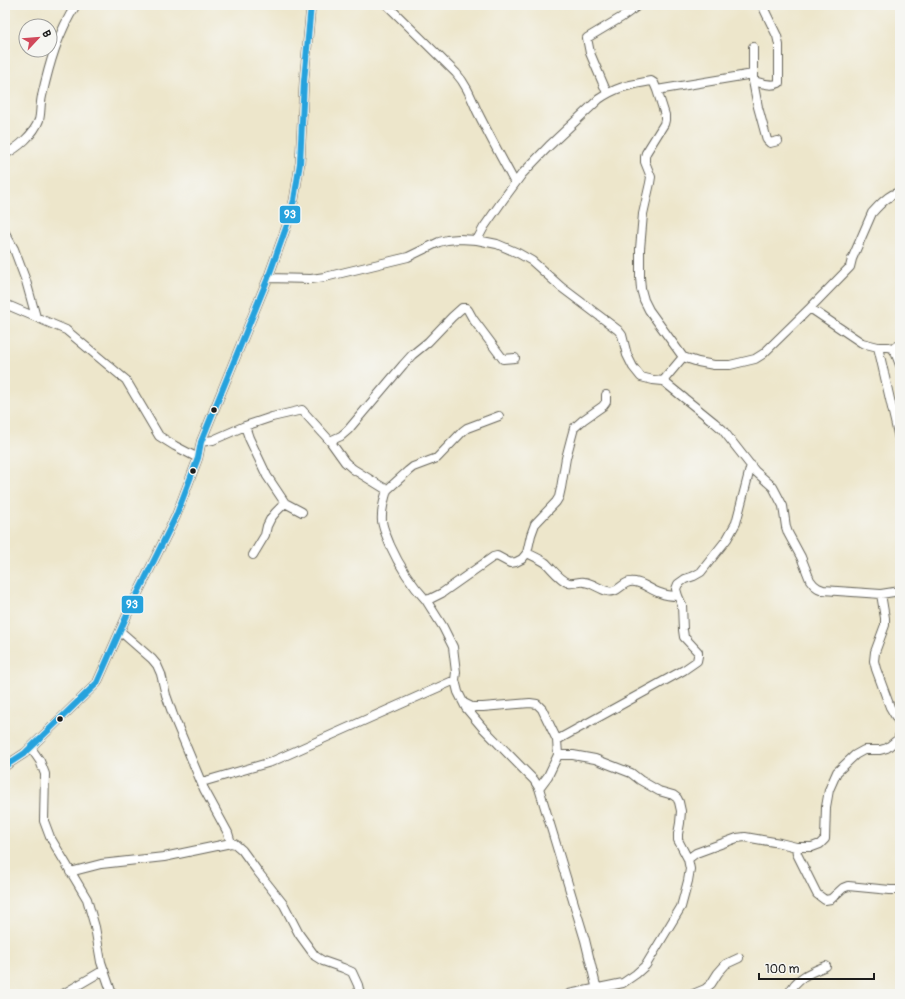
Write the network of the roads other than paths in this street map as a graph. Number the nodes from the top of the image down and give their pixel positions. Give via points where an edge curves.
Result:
1 (76, 5) edge
2 (311, 5) edge
3 (387, 5) edge
4 (636, 5) edge
5 (762, 5) edge
6 (753, 48) dead end
7 (753, 77) junction
8 (657, 90) junction
9 (607, 93) junction
10 (778, 141) dead end
11 (5, 154) edge
12 (515, 183) junction
13 (900, 192) edge
14 (5, 233) edge
15 (477, 240) junction
16 (268, 278) junction
17 (5, 304) edge
18 (810, 308) junction
19 (36, 317) junction
20 (900, 345) edge
21 (878, 347) junction
22 (892, 348) junction
23 (683, 357) junction
24 (515, 358) dead end
25 (900, 365) edge
26 (663, 381) junction
27 (606, 394) dead end
28 (499, 416) dead end
29 (245, 426) junction
30 (330, 441) junction
31 (201, 442) junction
32 (900, 442) edge
33 (198, 458) junction
34 (751, 465) junction
35 (387, 490) junction
36 (285, 503) junction
37 (302, 512) dead end
38 (527, 553) junction
39 (253, 555) dead end
40 (900, 591) edge
41 (881, 594) junction
42 (678, 596) junction
43 (426, 600) junction
44 (120, 631) junction
45 (455, 680) junction
46 (463, 702) junction
47 (900, 724) edge
48 (900, 734) edge
49 (558, 740) junction
50 (31, 748) junction
51 (558, 755) junction
52 (5, 766) edge
53 (202, 782) junction
54 (539, 788) junction
55 (231, 843) junction
56 (796, 847) junction
57 (688, 858) junction
58 (70, 872) junction
59 (900, 890) edge
60 (739, 958) dead end
61 (826, 966) dead end
62 (104, 970) junction
63 (598, 991) edge
64 (63, 994) edge
65 (112, 994) edge
66 (360, 994) edge
67 (569, 994) edge
68 (693, 994) edge
69 (788, 994) edge

1 - 11 street via 57,42 42,96 39,121 18,147
2 - 16 street via 297,184 287,225
3 - 12 street via 461,78
4 - 9 street via 622,17 587,38 590,53
5 - 7 street via 779,45 779,83 769,85
6 - 7 street
7 - 8 street
7 - 10 street via 767,140 770,143
8 - 9 street via 652,81 621,87
8 - 23 street via 665,120 645,157 651,178 643,214 640,249 641,289 649,310
9 - 12 street via 549,146
12 - 15 street
13 - 18 street via 891,196 872,213 850,267
14 - 19 street via 26,281
15 - 16 street via 443,241 408,257 325,277
15 - 26 street via 497,244 532,261 561,287 618,330 622,335 627,355 641,377
16 - 31 street
17 - 19 street
18 - 21 street via 857,340
18 - 23 street via 755,359 730,365 714,365
19 - 33 street via 66,330 126,380 159,436
20 - 22 street
21 - 22 street
21 - 32 street
22 - 25 street
23 - 26 street
24 - 30 street via 503,359 468,310 462,308 412,355 348,430
26 - 34 street via 722,429
27 - 38 street via 603,406 574,428 559,497 535,524
28 - 35 street via 467,428 436,458 413,467
29 - 30 street via 302,410
29 - 31 street via 213,440
29 - 36 street via 267,476
30 - 35 street via 353,469
31 - 33 street
33 - 44 street via 176,516
34 - 41 street via 773,487 783,506 788,533 814,585 823,590
34 - 42 street via 736,523 724,544 701,572 678,584
35 - 43 street via 382,520 387,536 397,560
36 - 37 street
36 - 39 street via 271,518 265,535
38 - 42 street via 545,563 570,583 590,583 612,591 618,590 627,582 635,582 660,593
38 - 43 street via 516,562 510,563 497,556 493,557
40 - 41 street
41 - 47 street via 885,625 874,661 890,707
42 - 49 street via 682,605 684,637 698,652 697,661
43 - 45 street via 453,647
44 - 50 street via 97,683
44 - 53 street via 157,665 173,715
45 - 46 street
45 - 53 street via 271,762
46 - 49 street via 472,707 537,704
46 - 54 street via 482,727
48 - 56 street via 887,748 864,750 854,755 837,772 828,790 825,839 812,847
49 - 51 street
50 - 52 street
50 - 58 street via 45,774 44,821
51 - 54 street
51 - 57 street via 595,759 631,773 658,791 673,794 679,802 681,811 678,840
53 - 55 street
54 - 63 street
55 - 58 street via 164,857 101,864
55 - 66 street via 242,850 284,906 299,934 315,956 352,972
56 - 57 street via 745,837
56 - 59 street via 817,894 825,900 831,899 848,886
57 - 63 street via 690,869 681,907 646,965 623,983
58 - 62 street via 87,899
60 - 68 street via 726,964 705,989
61 - 69 street via 796,982
62 - 64 street
62 - 65 street
63 - 67 street

